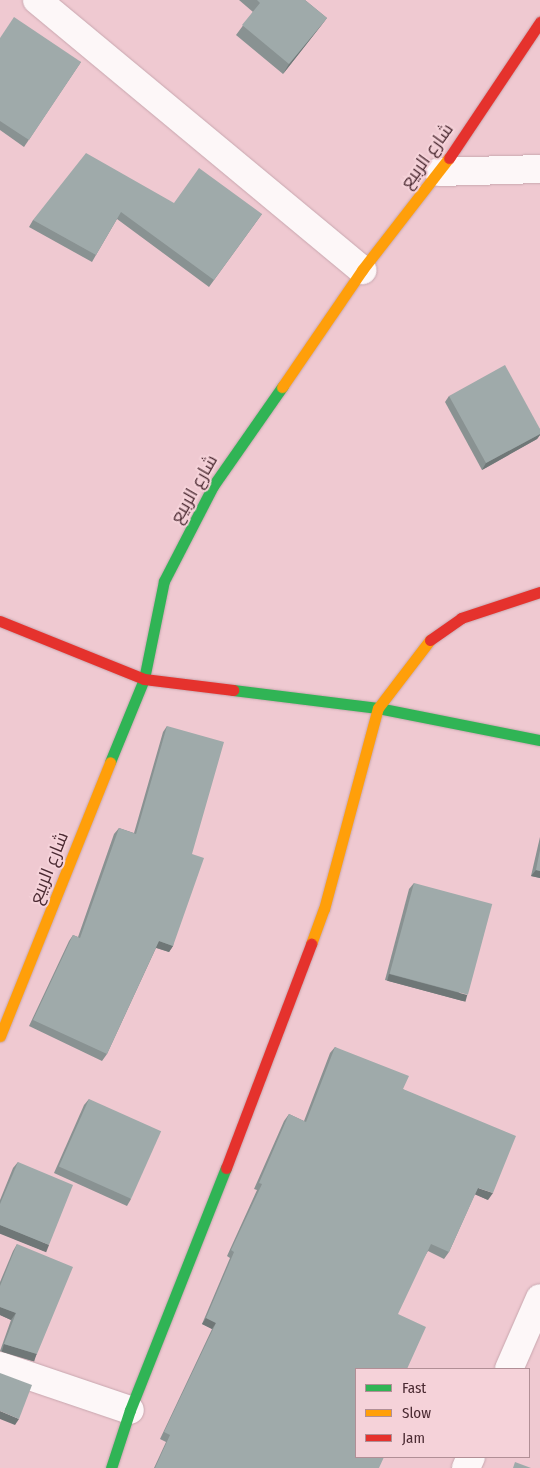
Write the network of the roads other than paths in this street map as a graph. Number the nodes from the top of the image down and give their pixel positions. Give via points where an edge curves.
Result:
1 (37, 0) edge
2 (540, 22) edge
3 (540, 169) edge
4 (439, 172) junction
5 (362, 270) junction
6 (540, 592) edge
7 (0, 621) edge
8 (144, 679) junction
9 (378, 708) junction
10 (540, 740) edge
11 (0, 1036) edge
12 (540, 1298) edge
13 (0, 1366) edge
14 (509, 1368) edge
15 (130, 1410) junction
16 (111, 1468) edge

1 - 5 street
2 - 4 street, شارع الربيع
3 - 4 street
4 - 5 street, شارع الربيع
5 - 8 street, شارع الربيع via 213,486 164,581
6 - 9 street via 461,618 446,628 424,644
7 - 8 street
8 - 9 street
8 - 11 street, شارع الربيع
9 - 10 street
9 - 15 street via 324,909 261,1080
12 - 14 street
13 - 15 street
15 - 16 street

